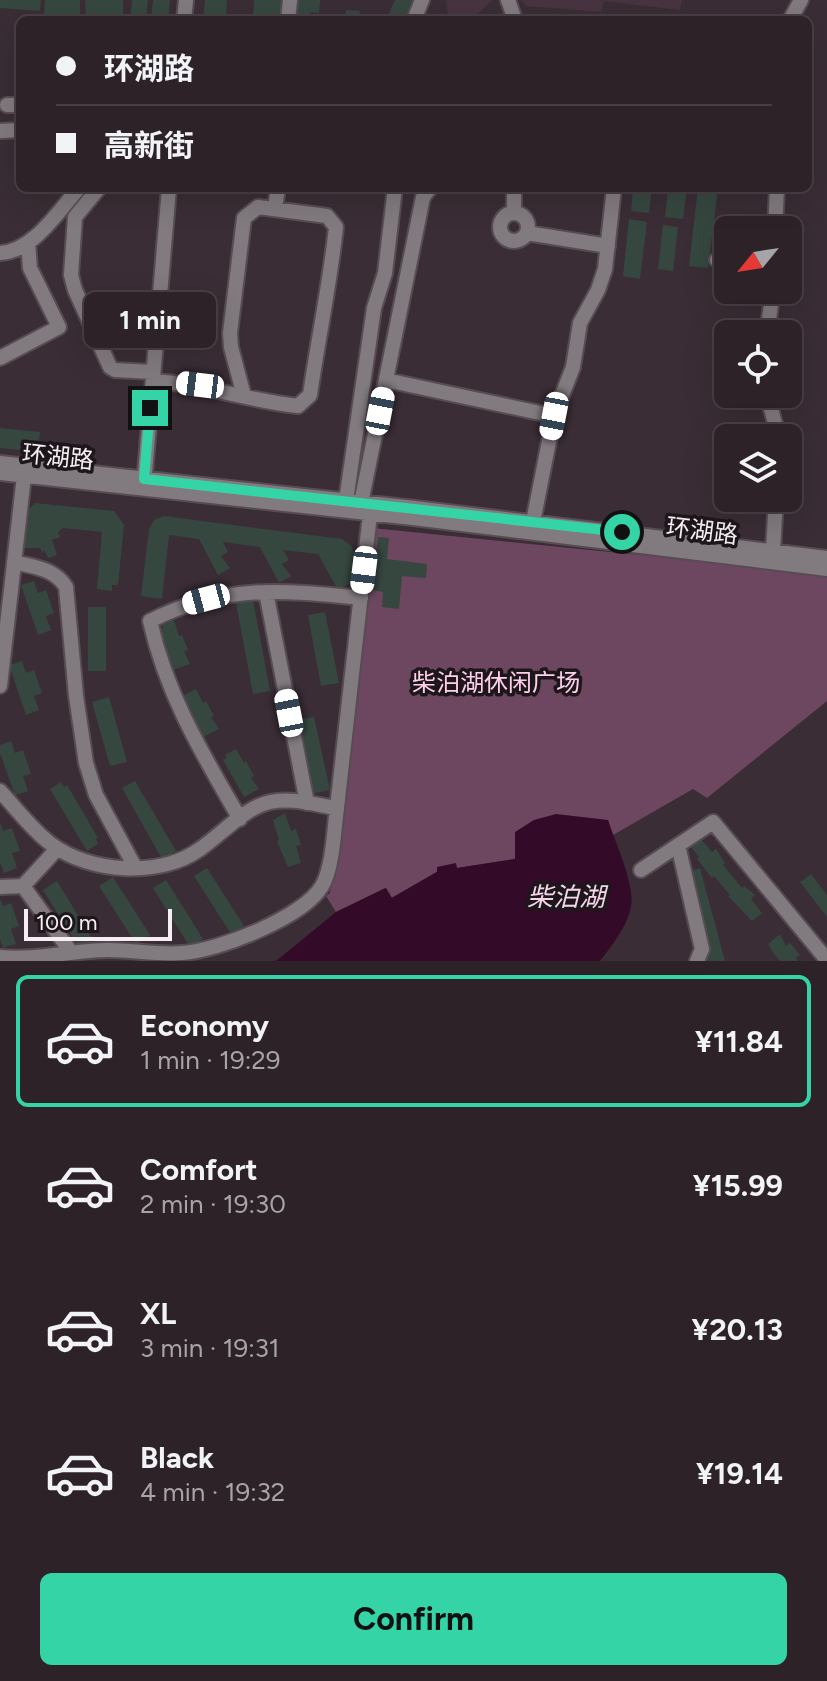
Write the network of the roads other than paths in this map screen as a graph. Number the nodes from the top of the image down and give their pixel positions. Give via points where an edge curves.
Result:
1 (75, 192) edge
2 (95, 192) edge
3 (169, 192) edge
4 (277, 192) edge
5 (395, 192) edge
6 (427, 192) edge
7 (514, 192) edge
8 (614, 192) edge
9 (777, 192) edge
10 (275, 208) junction
11 (514, 213) junction
12 (776, 216) edge
13 (527, 233) junction
14 (28, 243) junction
15 (608, 246) junction
16 (0, 253) edge
17 (0, 358) edge
18 (153, 376) junction
19 (386, 380) junction
20 (244, 396) junction
21 (554, 416) junction
22 (0, 463) edge
23 (0, 473) edge
24 (24, 476) junction
25 (144, 484) junction
26 (359, 508) junction
27 (775, 512) edge
28 (533, 522) junction
29 (773, 551) junction
30 (827, 558) edge
31 (14, 562) junction
32 (827, 569) edge
33 (266, 592) junction
34 (361, 598) junction
35 (0, 686) edge
36 (0, 791) edge
37 (307, 803) junction
38 (337, 808) junction
39 (240, 819) junction
40 (678, 845) junction
41 (57, 849) junction
42 (135, 867) junction
43 (641, 870) dead end
44 (23, 886) junction
45 (0, 887) edge
46 (71, 952) junction
47 (0, 957) edge
48 (827, 960) edge
49 (697, 961) edge

1 - 14 street
2 - 18 street via 73,223 73,284 110,367
3 - 18 street
4 - 10 street
5 - 26 street via 385,273 374,308
6 - 19 street
7 - 11 street
8 - 15 street
9 - 12 street
10 - 20 street via 258,207 244,218 230,333
10 - 20 street via 316,213 333,221 329,293 307,399 298,406
11 - 13 street via 525,217
11 - 13 street via 502,221 504,236 517,240
13 - 15 street
14 - 16 street
14 - 17 street via 30,268 59,327
15 - 21 street via 602,280 580,323 573,367
18 - 20 street
18 - 25 street
19 - 21 street
19 - 26 street
21 - 28 street
22 - 25 street, 环湖路
23 - 24 street, 环湖路
24 - 25 street, 环湖路
24 - 31 street
25 - 26 street, 环湖路
26 - 28 street, 环湖路
26 - 32 street, 环湖路
26 - 34 street
27 - 29 street
28 - 29 street, 环湖路
29 - 30 street, 环湖路
31 - 35 street
31 - 42 street via 50,571 66,587 86,763 96,795
33 - 34 street
33 - 37 street
33 - 39 street via 222,595 150,621 175,701
34 - 38 street
36 - 41 street
37 - 38 street
37 - 39 street via 271,802
38 - 46 street via 322,886 299,907 248,936 183,953
39 - 42 street via 182,860 153,869
40 - 43 street
40 - 48 street via 713,822
40 - 49 street via 702,949
41 - 42 street via 89,862
41 - 44 street
44 - 45 street
44 - 46 street
46 - 47 street

